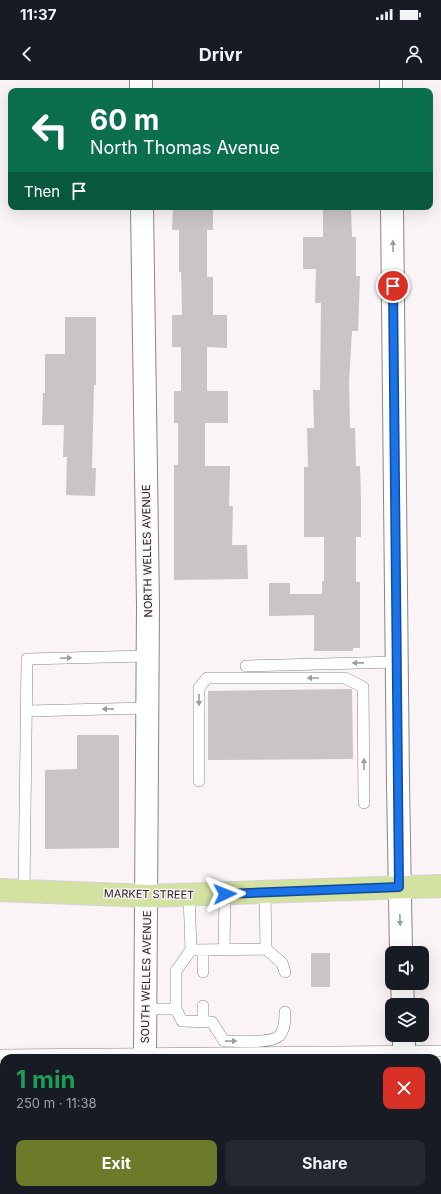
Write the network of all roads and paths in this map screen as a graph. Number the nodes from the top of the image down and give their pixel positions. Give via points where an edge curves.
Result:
1 (142, 210) edge
2 (392, 210) edge
3 (147, 656) junction
4 (397, 662) junction
5 (246, 666) dead end
6 (147, 708) junction
7 (27, 710) junction
8 (199, 781) dead end
9 (364, 803) dead end
10 (441, 886) edge
11 (399, 887) junction
12 (0, 890) edge
13 (24, 891) junction
14 (265, 893) junction
15 (225, 894) junction
16 (189, 895) junction
17 (147, 896) junction
18 (401, 946) edge
19 (266, 949) junction
20 (192, 950) junction
21 (203, 950) junction
22 (224, 950) junction
23 (203, 972) dead end
24 (285, 972) dead end
25 (203, 1006) dead end
26 (146, 1009) junction
27 (176, 1009) junction
28 (285, 1012) dead end
29 (203, 1021) junction
30 (404, 1048) edge
31 (441, 1051) edge
32 (145, 1054) edge
33 (293, 1054) edge

1 - 3 street, NORTH WELLES AVENUE
4 -> 2 street
3 - 6 street, NORTH WELLES AVENUE
7 -> 3 lane via 27,659
4 -> 5 lane
4 - 11 street
6 -> 7 lane
6 - 17 street, NORTH WELLES AVENUE
7 - 13 lane
9 -> 8 lane via 363,687 346,678 207,678 199,688
10 - 11 main road, MARKET STREET
11 - 14 main road, MARKET STREET
11 -> 18 street
12 - 13 main road, MARKET STREET
13 - 17 main road, MARKET STREET
14 - 15 main road, MARKET STREET
14 - 19 lane
15 - 16 main road, MARKET STREET
15 - 22 lane
16 - 17 main road, MARKET STREET
16 - 20 lane
17 - 26 street, SOUTH WELLES AVENUE
19 - 22 lane
19 - 24 lane via 282,963
20 - 21 lane
20 - 27 lane via 176,971
21 - 22 lane
21 - 23 lane
25 - 29 lane
26 - 27 lane
26 - 32 street, SOUTH WELLES AVENUE
27 - 29 lane via 182,1021
29 -> 28 lane via 212,1022 224,1041 271,1040 280,1035
30 - 31 lane
30 - 33 lane

